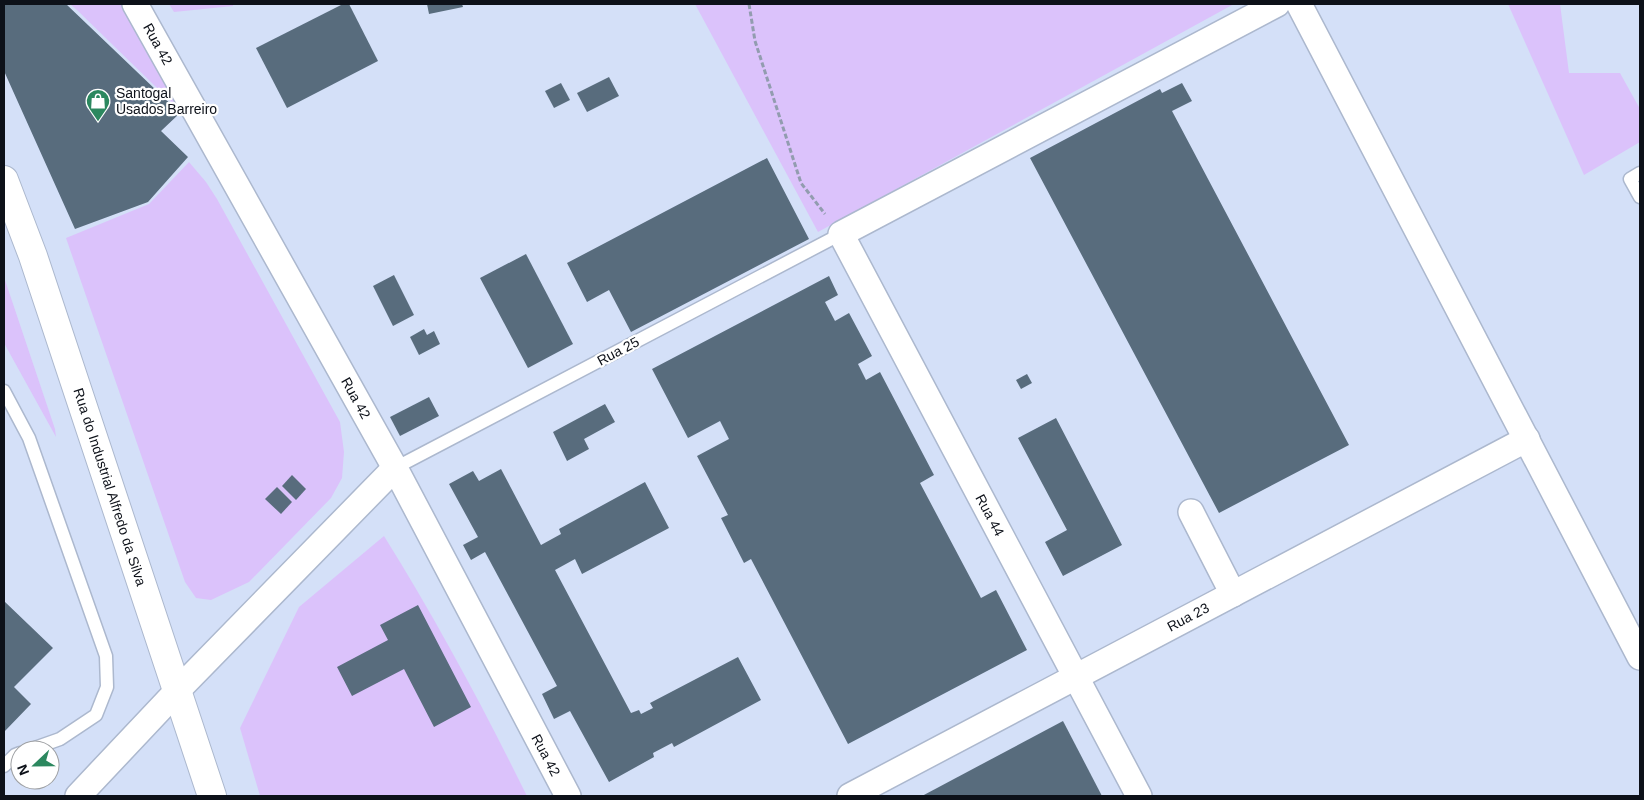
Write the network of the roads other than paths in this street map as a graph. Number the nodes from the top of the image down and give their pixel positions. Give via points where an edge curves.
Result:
1 (135, 4) edge
2 (1277, 4) edge
3 (1299, 4) edge
4 (1640, 173) edge
5 (4, 180) edge
6 (1640, 197) edge
7 (841, 234) junction
8 (4, 391) edge
9 (1527, 439) junction
10 (395, 468) junction
11 (1191, 512) dead end
12 (1233, 594) junction
13 (1640, 657) edge
14 (1076, 677) junction
15 (177, 691) junction
16 (57, 740) edge
17 (78, 796) edge
18 (212, 796) edge
19 (568, 796) edge
20 (850, 796) edge
21 (1139, 796) edge

1 - 10 street, Rua 42
2 - 7 street
3 - 9 street
4 - 6 lane via 1630,179
5 - 15 street, Rua do Industrial Alfredo da Silva via 33,256
7 - 10 lane, Rua 25
7 - 14 street, Rua 44
8 - 16 lane via 29,438 106,656 108,687 96,715
9 - 12 street, Rua 23
9 - 13 street
10 - 15 street
10 - 19 street, Rua 42
11 - 12 street
12 - 14 street, Rua 23
14 - 20 street, Rua 23
14 - 21 street, Rua 44
15 - 17 street
15 - 18 street, Rua do Industrial Alfredo da Silva

